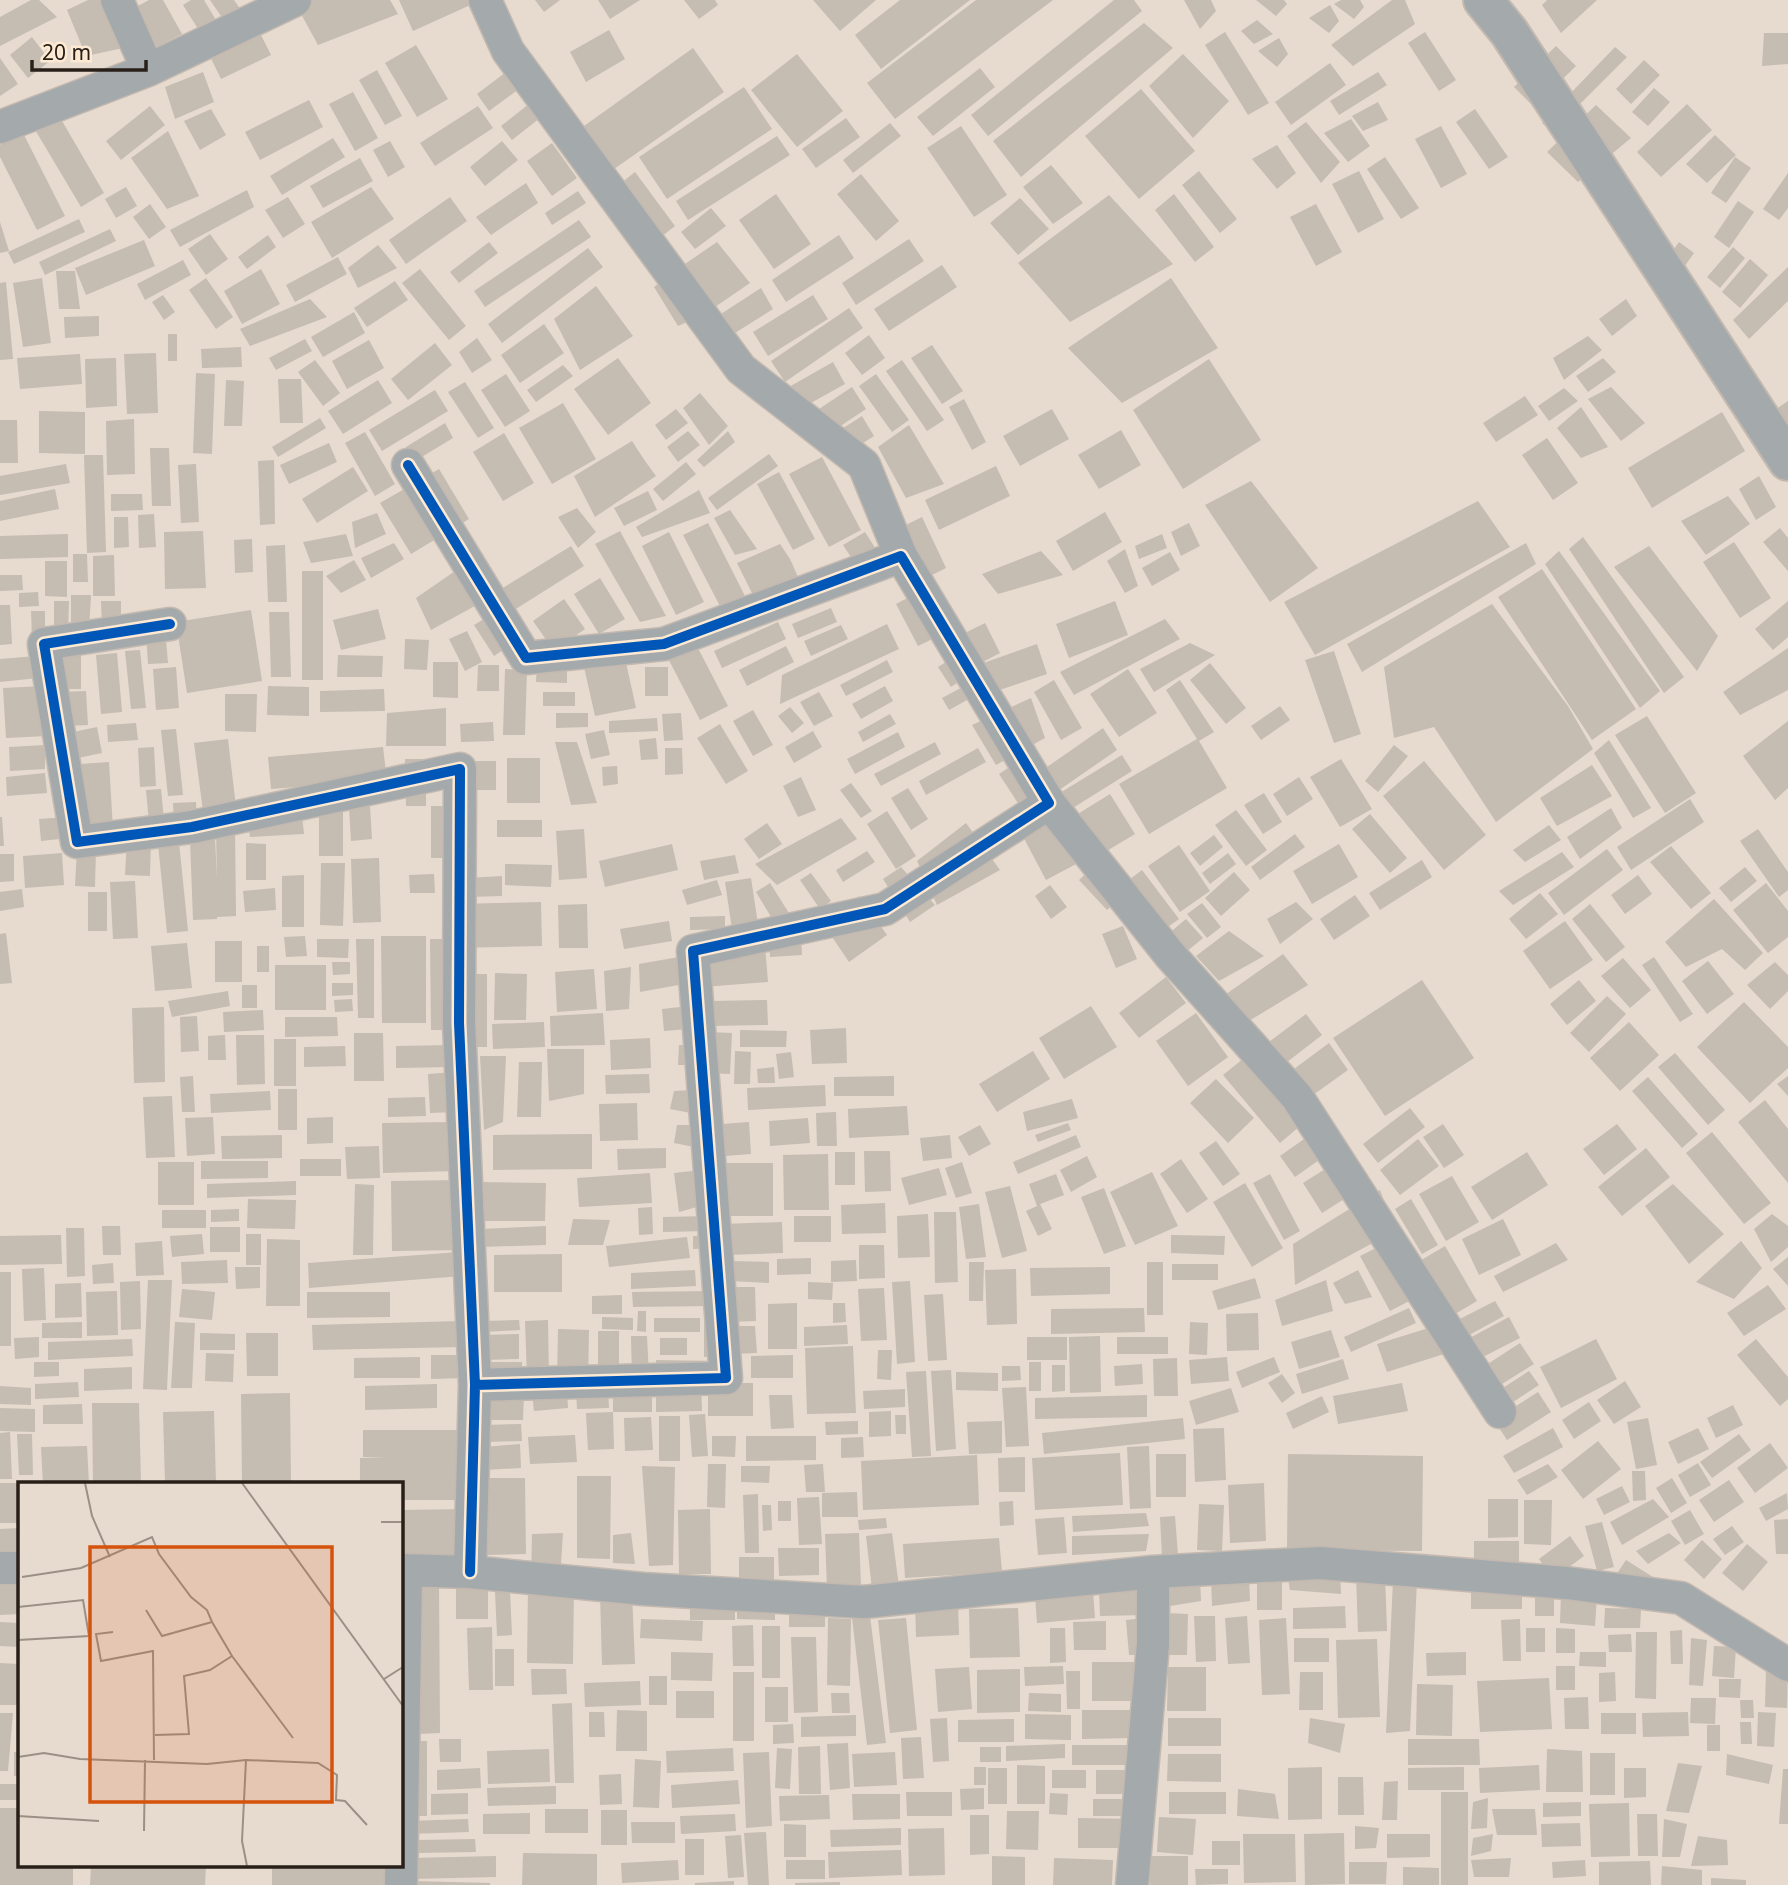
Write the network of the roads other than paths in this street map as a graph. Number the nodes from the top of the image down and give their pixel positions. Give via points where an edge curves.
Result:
1 (117, 0) edge
2 (295, 0) edge
3 (485, 0) edge
4 (1483, 0) edge
5 (148, 70) junction
6 (0, 127) edge
7 (1788, 461) edge
8 (408, 466) dead end
9 (901, 556) junction
10 (170, 624) dead end
11 (1049, 803) junction
12 (475, 1385) junction
13 (1500, 1412) dead end
14 (0, 1568) edge
15 (18, 1568) edge
16 (404, 1570) edge
17 (470, 1572) junction
18 (1153, 1572) junction
19 (1788, 1665) edge
20 (402, 1780) edge
21 (1132, 1885) edge

1 - 5 street
2 - 5 street
3 - 9 street via 508,51 741,369 864,466
4 - 7 street
5 - 6 street
8 - 9 street via 526,658 664,645
9 - 11 street
10 - 12 street via 44,645 77,842 192,827 460,769 459,1023
11 - 12 street via 885,909 693,951 726,1378
11 - 13 street via 1170,955 1297,1097
12 - 17 street
14 - 15 street
16 - 17 street
16 - 20 street
17 - 18 street via 643,1589 864,1602
18 - 19 street via 1320,1563 1567,1583 1681,1598
18 - 21 street via 1153,1644

